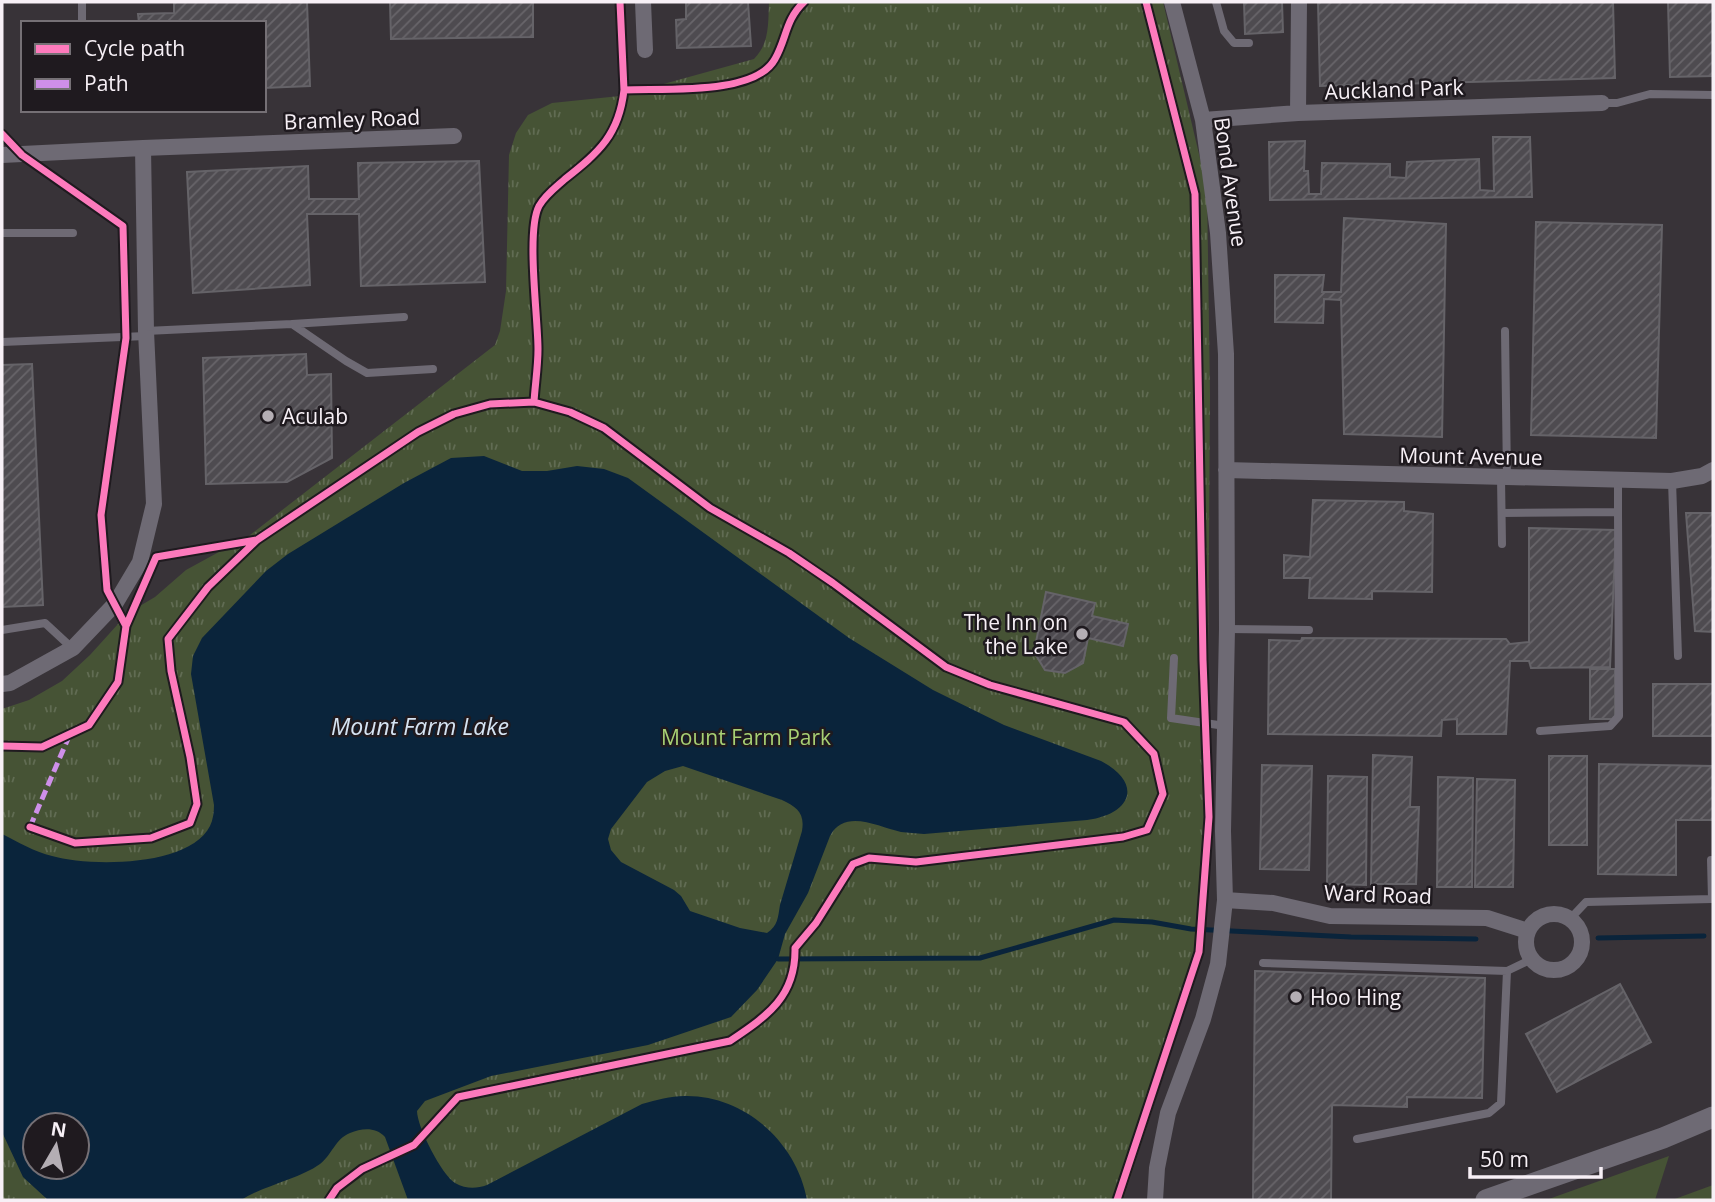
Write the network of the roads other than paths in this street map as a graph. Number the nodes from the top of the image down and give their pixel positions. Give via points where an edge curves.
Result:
1 (82, 2) edge
2 (643, 2) edge
3 (1172, 2) edge
4 (1216, 2) edge
5 (1299, 2) edge
6 (82, 21) edge
7 (1249, 43) dead end
8 (645, 50) dead end
9 (1713, 94) edge
10 (1602, 103) joint
11 (1298, 113) junction
12 (1203, 120) junction
13 (454, 136) dead end
14 (143, 148) junction
15 (2, 155) edge
16 (2, 233) edge
17 (73, 233) dead end
18 (404, 317) dead end
19 (292, 324) junction
20 (1505, 331) dead end
21 (146, 333) junction
22 (2, 342) edge
23 (433, 369) dead end
24 (1226, 470) junction
25 (1713, 470) edge
26 (1504, 478) junction
27 (1618, 479) junction
28 (1672, 481) junction
29 (1618, 512) junction
30 (1502, 513) junction
31 (1502, 544) dead end
32 (1227, 628) junction
33 (2, 630) edge
34 (1309, 630) dead end
35 (73, 648) junction
36 (1678, 656) dead end
37 (1174, 658) dead end
38 (2, 684) edge
39 (1225, 726) junction
40 (1540, 731) dead end
41 (1711, 860) dead end
42 (1225, 900) junction
43 (1570, 919) junction
44 (1528, 931) junction
45 (1532, 959) junction
46 (1263, 963) dead end
47 (1507, 971) junction
48 (1713, 1117) edge
49 (1357, 1139) dead end
50 (1155, 1200) edge
51 (1486, 1200) edge

1 - 6 lane
2 - 8 street
3 - 12 street, Bond Avenue
4 - 7 lane via 1224,32 1234,43
5 - 11 street, Auckland Park
9 - 10 lane via 1650,94
10 - 11 street, Auckland Park
11 - 12 street
12 - 24 street, Bond Avenue via 1218,233 1226,354
13 - 14 street, Bramley Road
14 - 15 street, Bramley Road
14 - 21 street
16 - 17 lane
18 - 19 lane
19 - 21 lane
19 - 23 lane via 367,373
20 - 26 lane
21 - 22 lane
21 - 35 street via 154,504 149,527 140,562 115,604
24 - 26 street, Mount Avenue
24 - 32 street, Bond Avenue
25 - 28 street, Mount Avenue
26 - 27 street, Mount Avenue
26 - 30 lane
27 - 28 street, Mount Avenue
27 - 29 lane
28 - 36 lane
29 - 30 lane
29 - 40 lane via 1619,716 1610,726
30 - 31 lane
32 - 34 lane
32 - 39 street, Bond Avenue
33 - 35 lane via 45,623
35 - 38 street
37 - 39 lane via 1171,718
39 - 42 street, Bond Avenue
41 - 43 lane via 1712,899 1586,902
42 - 44 street, Ward Road via 1273,903 1331,916 1487,918
42 - 50 street, Bond Avenue via 1218,964 1168,1114
43 - 44 street via 1546,915
43 - 45 street via 1582,944 1574,962 1557,970 1539,966
44 - 45 street via 1527,950
45 - 47 lane
46 - 47 lane
47 - 49 lane via 1501,1102 1489,1113
48 - 51 street

